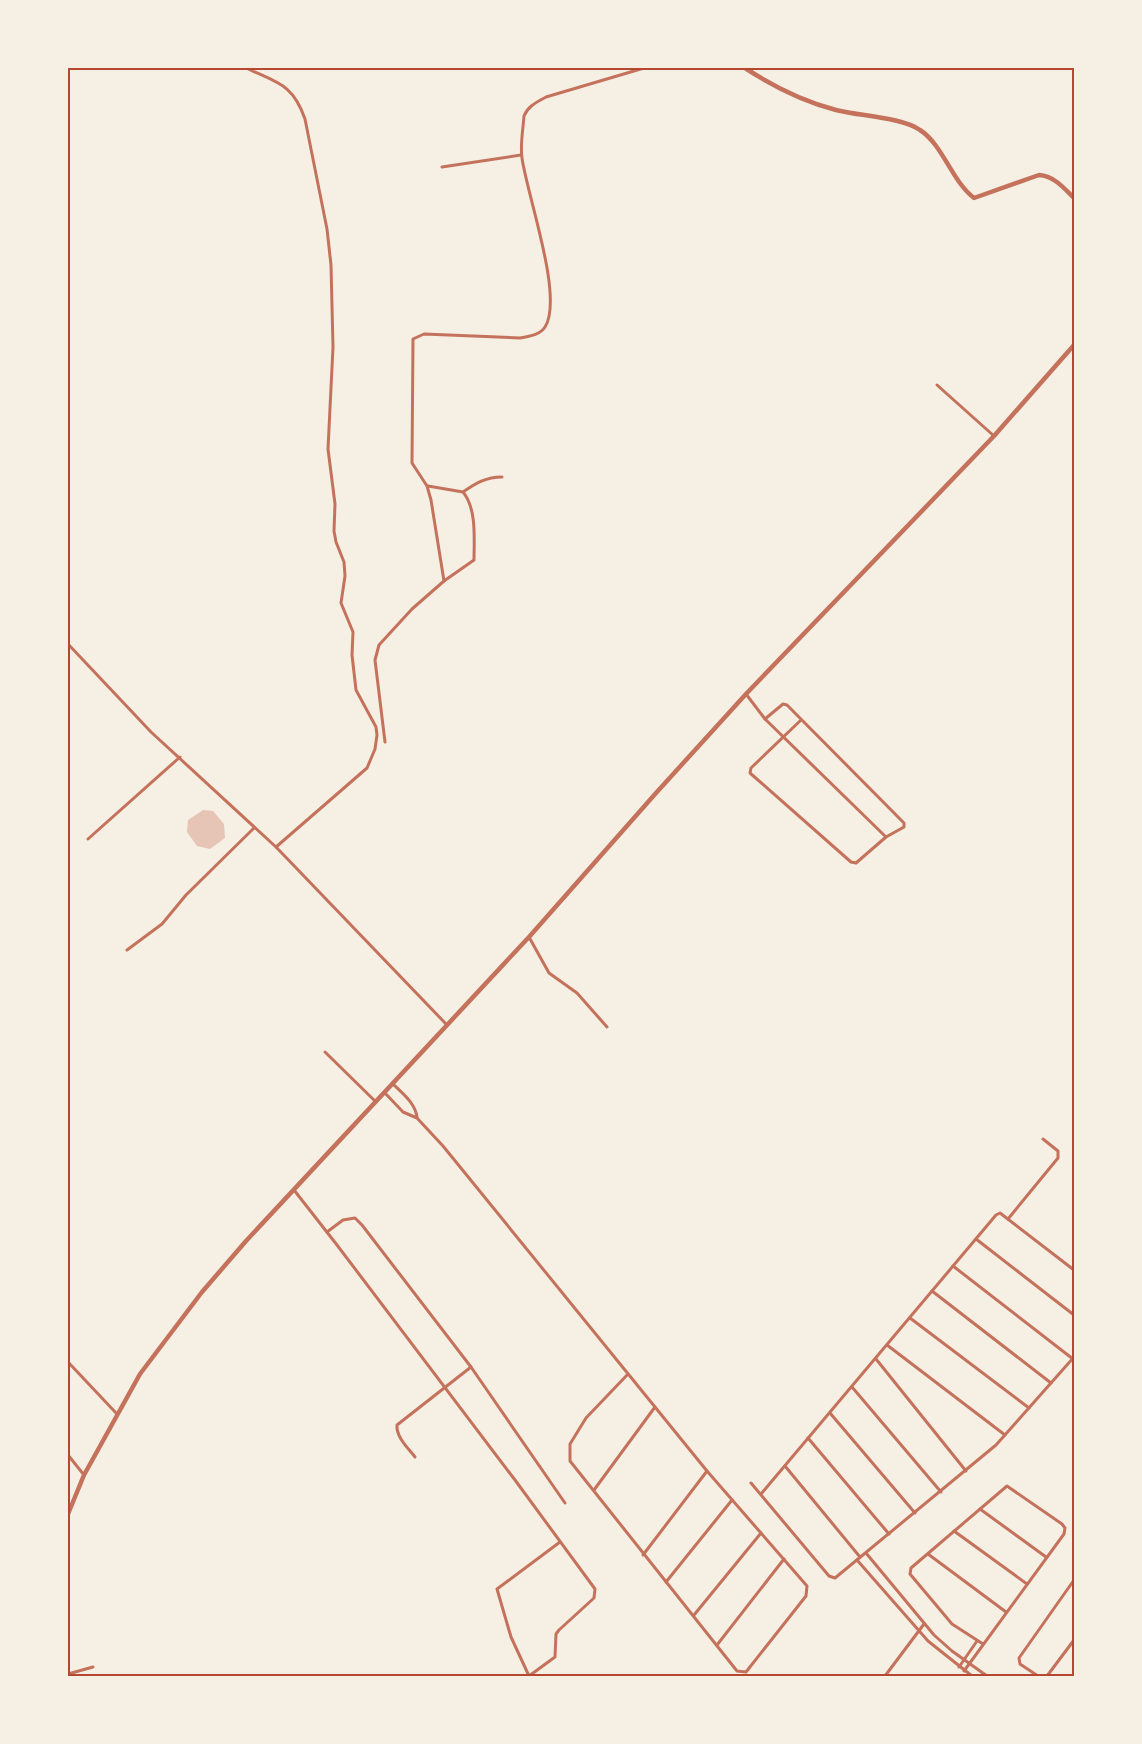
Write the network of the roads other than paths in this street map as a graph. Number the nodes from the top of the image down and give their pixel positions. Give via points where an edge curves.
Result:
1 (246, 68) edge
2 (644, 68) edge
3 (745, 68) edge
4 (521, 155) junction
5 (442, 167) dead end
6 (1074, 198) edge
7 (1074, 345) edge
8 (937, 385) dead end
9 (994, 436) junction
10 (502, 477) dead end
11 (427, 486) junction
12 (463, 492) junction
13 (444, 581) junction
14 (68, 644) edge
15 (746, 694) junction
16 (765, 719) junction
17 (801, 720) junction
18 (784, 737) junction
19 (385, 742) dead end
20 (180, 756) junction
21 (254, 828) junction
22 (886, 837) junction
23 (88, 839) dead end
24 (276, 847) junction
25 (529, 937) junction
26 (126, 950) dead end
27 (447, 1025) junction
28 (607, 1027) dead end
29 (325, 1052) dead end
30 (392, 1083) junction
31 (384, 1092) junction
32 (375, 1101) junction
33 (417, 1118) junction
34 (1043, 1139) dead end
35 (293, 1189) junction
36 (1008, 1219) junction
37 (327, 1232) junction
38 (976, 1239) junction
39 (953, 1266) junction
40 (1074, 1270) edge
41 (932, 1291) junction
42 (1074, 1315) edge
43 (910, 1318) junction
44 (887, 1345) junction
45 (1074, 1358) edge
46 (876, 1359) junction
47 (68, 1362) edge
48 (471, 1367) junction
49 (628, 1374) junction
50 (1051, 1383) junction
51 (444, 1387) junction
52 (852, 1387) junction
53 (655, 1407) junction
54 (1029, 1408) junction
55 (830, 1413) junction
56 (117, 1414) junction
57 (1005, 1435) junction
58 (808, 1438) junction
59 (68, 1455) edge
60 (414, 1457) dead end
61 (785, 1466) junction
62 (707, 1471) junction
63 (966, 1471) junction
64 (84, 1475) junction
65 (751, 1483) dead end
66 (594, 1490) junction
67 (940, 1492) junction
68 (761, 1494) junction
69 (732, 1500) junction
70 (565, 1503) dead end
71 (980, 1509) junction
72 (915, 1513) junction
73 (68, 1514) edge
74 (954, 1531) junction
75 (761, 1533) junction
76 (889, 1534) junction
77 (560, 1542) junction
78 (866, 1553) junction
79 (927, 1554) junction
80 (643, 1555) junction
81 (1046, 1557) junction
82 (784, 1559) junction
83 (859, 1559) junction
84 (877, 1566) junction
85 (868, 1573) junction
86 (1074, 1580) edge
87 (666, 1582) junction
88 (1027, 1584) junction
89 (1006, 1612) junction
90 (694, 1616) junction
91 (924, 1624) junction
92 (918, 1631) junction
93 (1074, 1640) edge
94 (977, 1641) junction
95 (983, 1644) junction
96 (717, 1646) junction
97 (964, 1660) junction
98 (969, 1664) junction
99 (93, 1667) dead end
100 (959, 1667) junction
101 (964, 1671) junction
102 (68, 1674) edge
103 (529, 1676) edge
104 (885, 1677) edge
105 (972, 1677) edge
106 (987, 1677) edge
107 (1038, 1677) edge
108 (1047, 1677) edge

1 - 24 street via 292,93 308,130 331,265 333,347 328,449 334,531 344,562 342,603 353,632 356,690 377,735 367,768
2 - 4 street via 533,104 524,116
3 - 6 street via 806,102 916,127 931,140 962,188 974,198 1039,175 1054,179
4 - 5 street
4 - 11 street via 549,276 548,318 540,332 520,338 424,334 413,339 412,463
7 - 9 street
8 - 9 street
9 - 15 street
10 - 12 street via 491,477
11 - 12 street
11 - 13 street
12 - 13 street via 472,512 474,560
13 - 19 street via 379,645 375,660
14 - 20 street via 145,726
15 - 16 street
15 - 25 street
16 - 17 street via 783,704
16 - 18 street
17 - 18 street
17 - 22 street via 904,823 904,827
18 - 22 street
18 - 22 street via 751,768 751,775 853,862 858,862
20 - 21 street
20 - 23 street
21 - 24 street
21 - 26 street via 162,924
24 - 27 street
25 - 27 street
25 - 28 street via 549,973 577,993
27 - 30 street
29 - 32 street
30 - 31 street
30 - 33 street via 412,1104
31 - 32 street
31 - 33 street via 403,1112
32 - 35 street
33 - 49 street
34 - 36 street via 1058,1151 1058,1158
35 - 37 street
35 - 56 street via 180,1320 140,1374
36 - 38 street via 997,1214
36 - 40 street
37 - 48 street via 343,1220 355,1218
37 - 51 street
38 - 39 street
38 - 42 street
39 - 41 street
39 - 45 street
41 - 43 street
41 - 50 street
43 - 44 street
43 - 54 street
44 - 46 street
44 - 57 street
45 - 50 street
46 - 52 street
46 - 63 street
47 - 56 street
48 - 51 street
48 - 70 street
49 - 53 street
49 - 66 street via 586,1418 570,1444 570,1461
50 - 54 street
51 - 60 street via 397,1425
51 - 77 street
52 - 55 street
52 - 67 street
53 - 62 street
53 - 66 street
54 - 57 street
55 - 58 street
55 - 72 street
56 - 64 street
57 - 63 street
58 - 61 street
58 - 76 street
59 - 64 street
61 - 68 street
61 - 83 street
62 - 69 street
62 - 80 street
63 - 67 street
64 - 73 street
65 - 68 street
66 - 80 street
67 - 72 street
68 - 83 street via 831,1578 838,1577
69 - 75 street
69 - 87 street
71 - 74 street
71 - 81 street
71 - 81 street via 1007,1486 1062,1524 1064,1534
72 - 76 street
74 - 79 street
74 - 88 street
75 - 82 street
75 - 90 street
76 - 78 street
77 - 103 street via 497,1589 511,1637
77 - 103 street via 596,1594 559,1629 555,1657
78 - 83 street
78 - 84 street
79 - 89 street
79 - 94 street via 911,1568 910,1574 952,1624
80 - 87 street
81 - 88 street
82 - 96 street
82 - 96 street via 807,1586 806,1596 753,1666 746,1672 737,1671
83 - 85 street
84 - 85 street
84 - 91 street
85 - 92 street
86 - 107 street via 1019,1658 1020,1664
87 - 90 street
88 - 89 street
89 - 95 street
90 - 96 street
91 - 92 street
91 - 97 street
92 - 100 street
92 - 104 street
93 - 108 street
94 - 95 street
94 - 97 street
95 - 98 street
97 - 98 street
97 - 100 street
98 - 101 street
98 - 106 street
99 - 102 street
100 - 101 street
101 - 105 street

